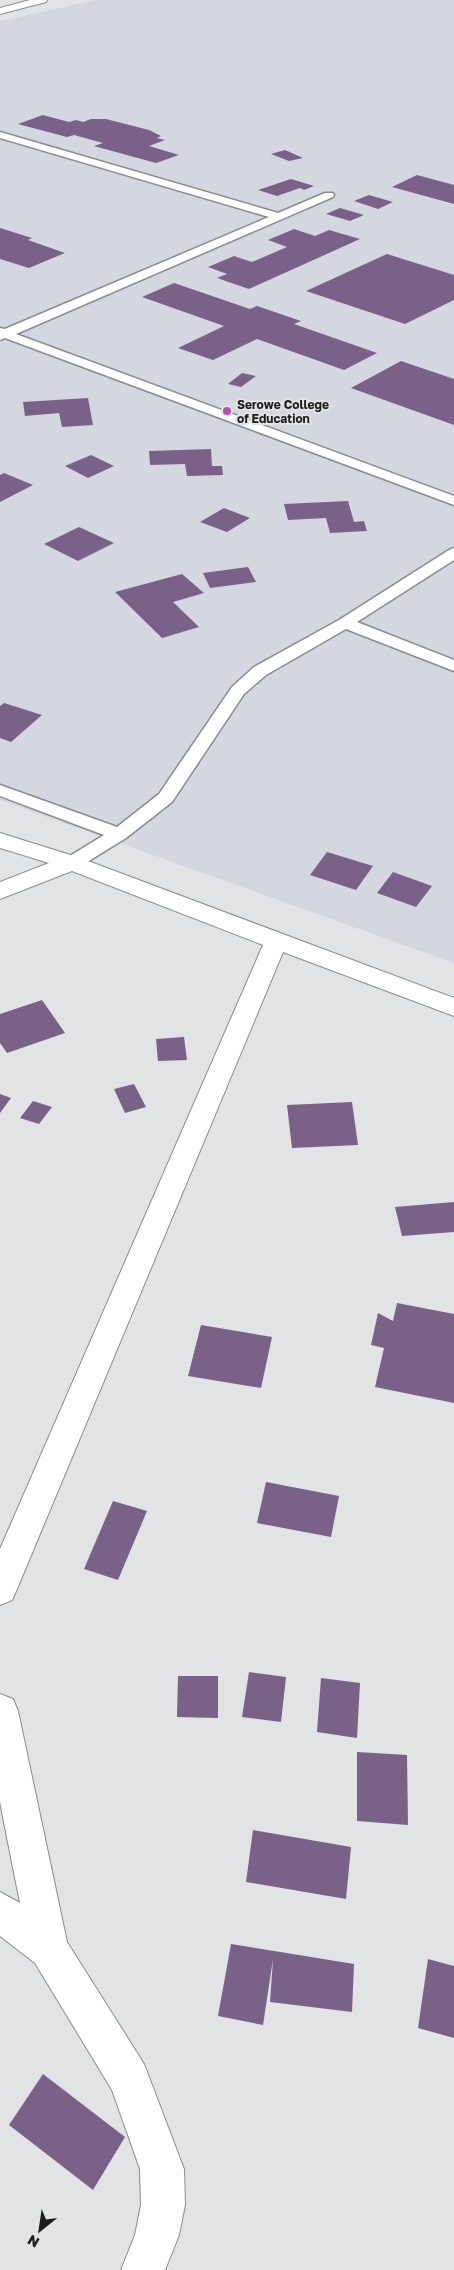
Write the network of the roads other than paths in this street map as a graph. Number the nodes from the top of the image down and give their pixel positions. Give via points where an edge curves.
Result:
1 (40, 0) edge
2 (0, 11) edge
3 (0, 135) edge
4 (28, 143) junction
5 (9, 150) dead end
6 (329, 195) dead end
7 (281, 217) junction
8 (2, 334) edge
9 (454, 501) edge
10 (454, 553) edge
11 (346, 623) junction
12 (454, 666) edge
13 (0, 790) edge
14 (119, 834) junction
15 (0, 840) edge
16 (72, 863) junction
17 (0, 891) edge
18 (277, 941) junction
19 (454, 1007) edge
20 (0, 1589) edge
21 (0, 1711) edge
22 (0, 1912) edge
23 (49, 1949) junction
24 (143, 2270) edge

1 - 2 street
3 - 4 lane
4 - 5 lane
4 - 7 lane
6 - 7 lane
7 - 8 lane
8 - 9 lane
10 - 11 lane
11 - 12 lane
11 - 14 lane via 260,671 238,691 166,798
13 - 14 lane
14 - 16 lane
15 - 16 street
16 - 17 street
16 - 18 street
18 - 19 street
18 - 20 street
21 - 23 street
22 - 23 street
23 - 24 street via 129,2079 162,2169 163,2205 157,2235

